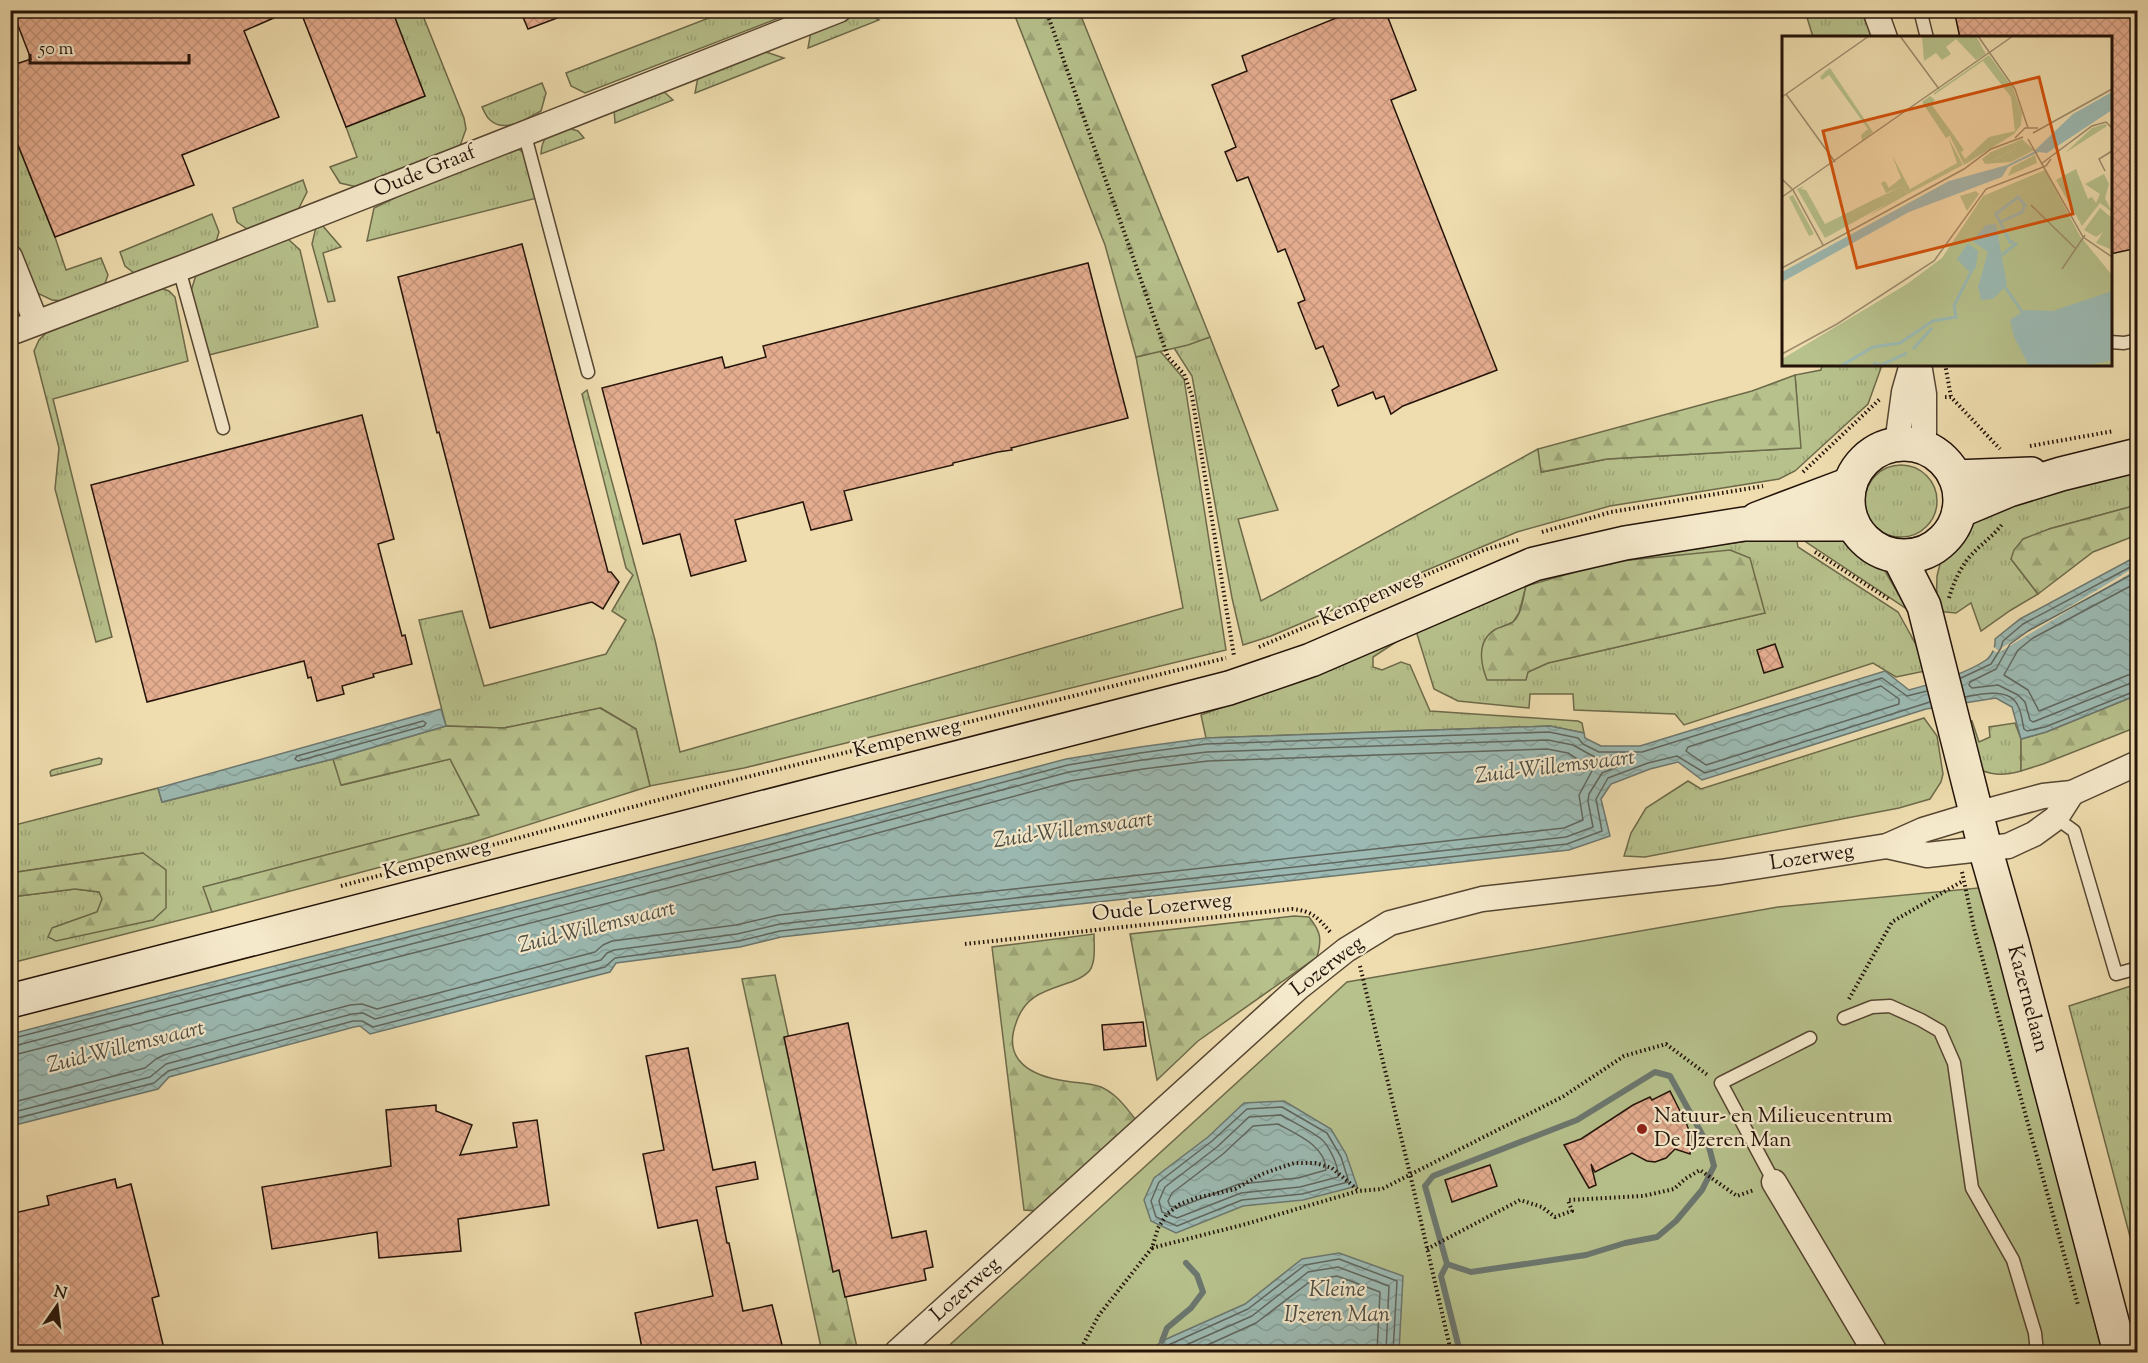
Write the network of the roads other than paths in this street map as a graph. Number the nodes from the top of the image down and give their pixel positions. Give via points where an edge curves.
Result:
1 (838, 10) edge
2 (1875, 10) edge
3 (1920, 10) edge
4 (1884, 36) edge
5 (1927, 36) edge
6 (524, 132) junction
7 (10, 257) edge
8 (179, 269) junction
9 (36, 322) junction
10 (10, 333) edge
11 (2138, 340) edge
12 (2112, 342) edge
13 (1911, 366) edge
14 (1919, 366) edge
15 (588, 372) dead end
16 (223, 428) dead end
17 (2128, 443) edge
18 (1911, 446) junction
19 (2006, 472) junction
20 (1955, 477) junction
21 (1850, 484) junction
22 (1790, 499) junction
23 (1959, 511) junction
24 (1853, 524) junction
25 (1930, 550) junction
26 (1899, 557) junction
27 (1923, 603) junction
28 (2138, 764) edge
29 (2072, 793) junction
30 (1976, 814) junction
31 (2056, 818) junction
32 (1887, 846) junction
33 (1985, 848) junction
34 (2138, 968) edge
35 (10, 1000) edge
36 (1844, 1018) road end
37 (1810, 1038) dead end
38 (1774, 1182) joint
39 (897, 1353) edge
40 (1875, 1353) edge
41 (2037, 1353) edge
42 (2120, 1353) edge

1 - 6 street, Oude Graaf
2 - 4 street
3 - 5 lane
6 - 8 street, Oude Graaf
6 - 15 lane
7 - 9 street
8 - 9 street, Oude Graaf
8 - 16 lane
9 - 10 street, Oude Graaf
11 - 12 lane
13 - 18 street via 1904,392
14 - 18 street via 1924,394
17 - 19 main road via 2061,474
18 - 20 main road via 1937,455
18 - 21 main road via 1881,449 1867,457
19 - 20 main road
19 - 23 main road
20 - 23 main road
21 - 22 main road, Kempenweg
21 - 24 main road via 1847,505
22 - 24 main road, Kempenweg
22 - 35 main road, Kempenweg via 1744,524 1625,543 1534,564 1311,660 1229,688
23 - 25 main road via 1944,540
24 - 26 main road via 1872,546
25 - 26 main road
25 - 27 main road, Kazernelaan
26 - 27 main road, Kazernelaan
27 - 30 main road, Kazernelaan
28 - 29 street, Lozerweg
29 - 30 street, Lozerweg via 2043,796
29 - 31 street
30 - 32 street, Lozerweg
30 - 33 main road, Kazernelaan
31 - 33 street, Lozerweg via 2008,846
31 - 34 lane via 2073,831 2116,974
32 - 33 street, Lozerweg via 1927,855
32 - 39 street, Lozerweg via 1721,872 1482,899 1390,923 1346,950 1298,988
33 - 42 main road, Kazernelaan
36 - 41 lane via 1872,1006 1890,1006 1940,1031 1954,1063 1972,1188 2013,1260 2035,1333
37 - 38 lane via 1721,1083
38 - 40 street

